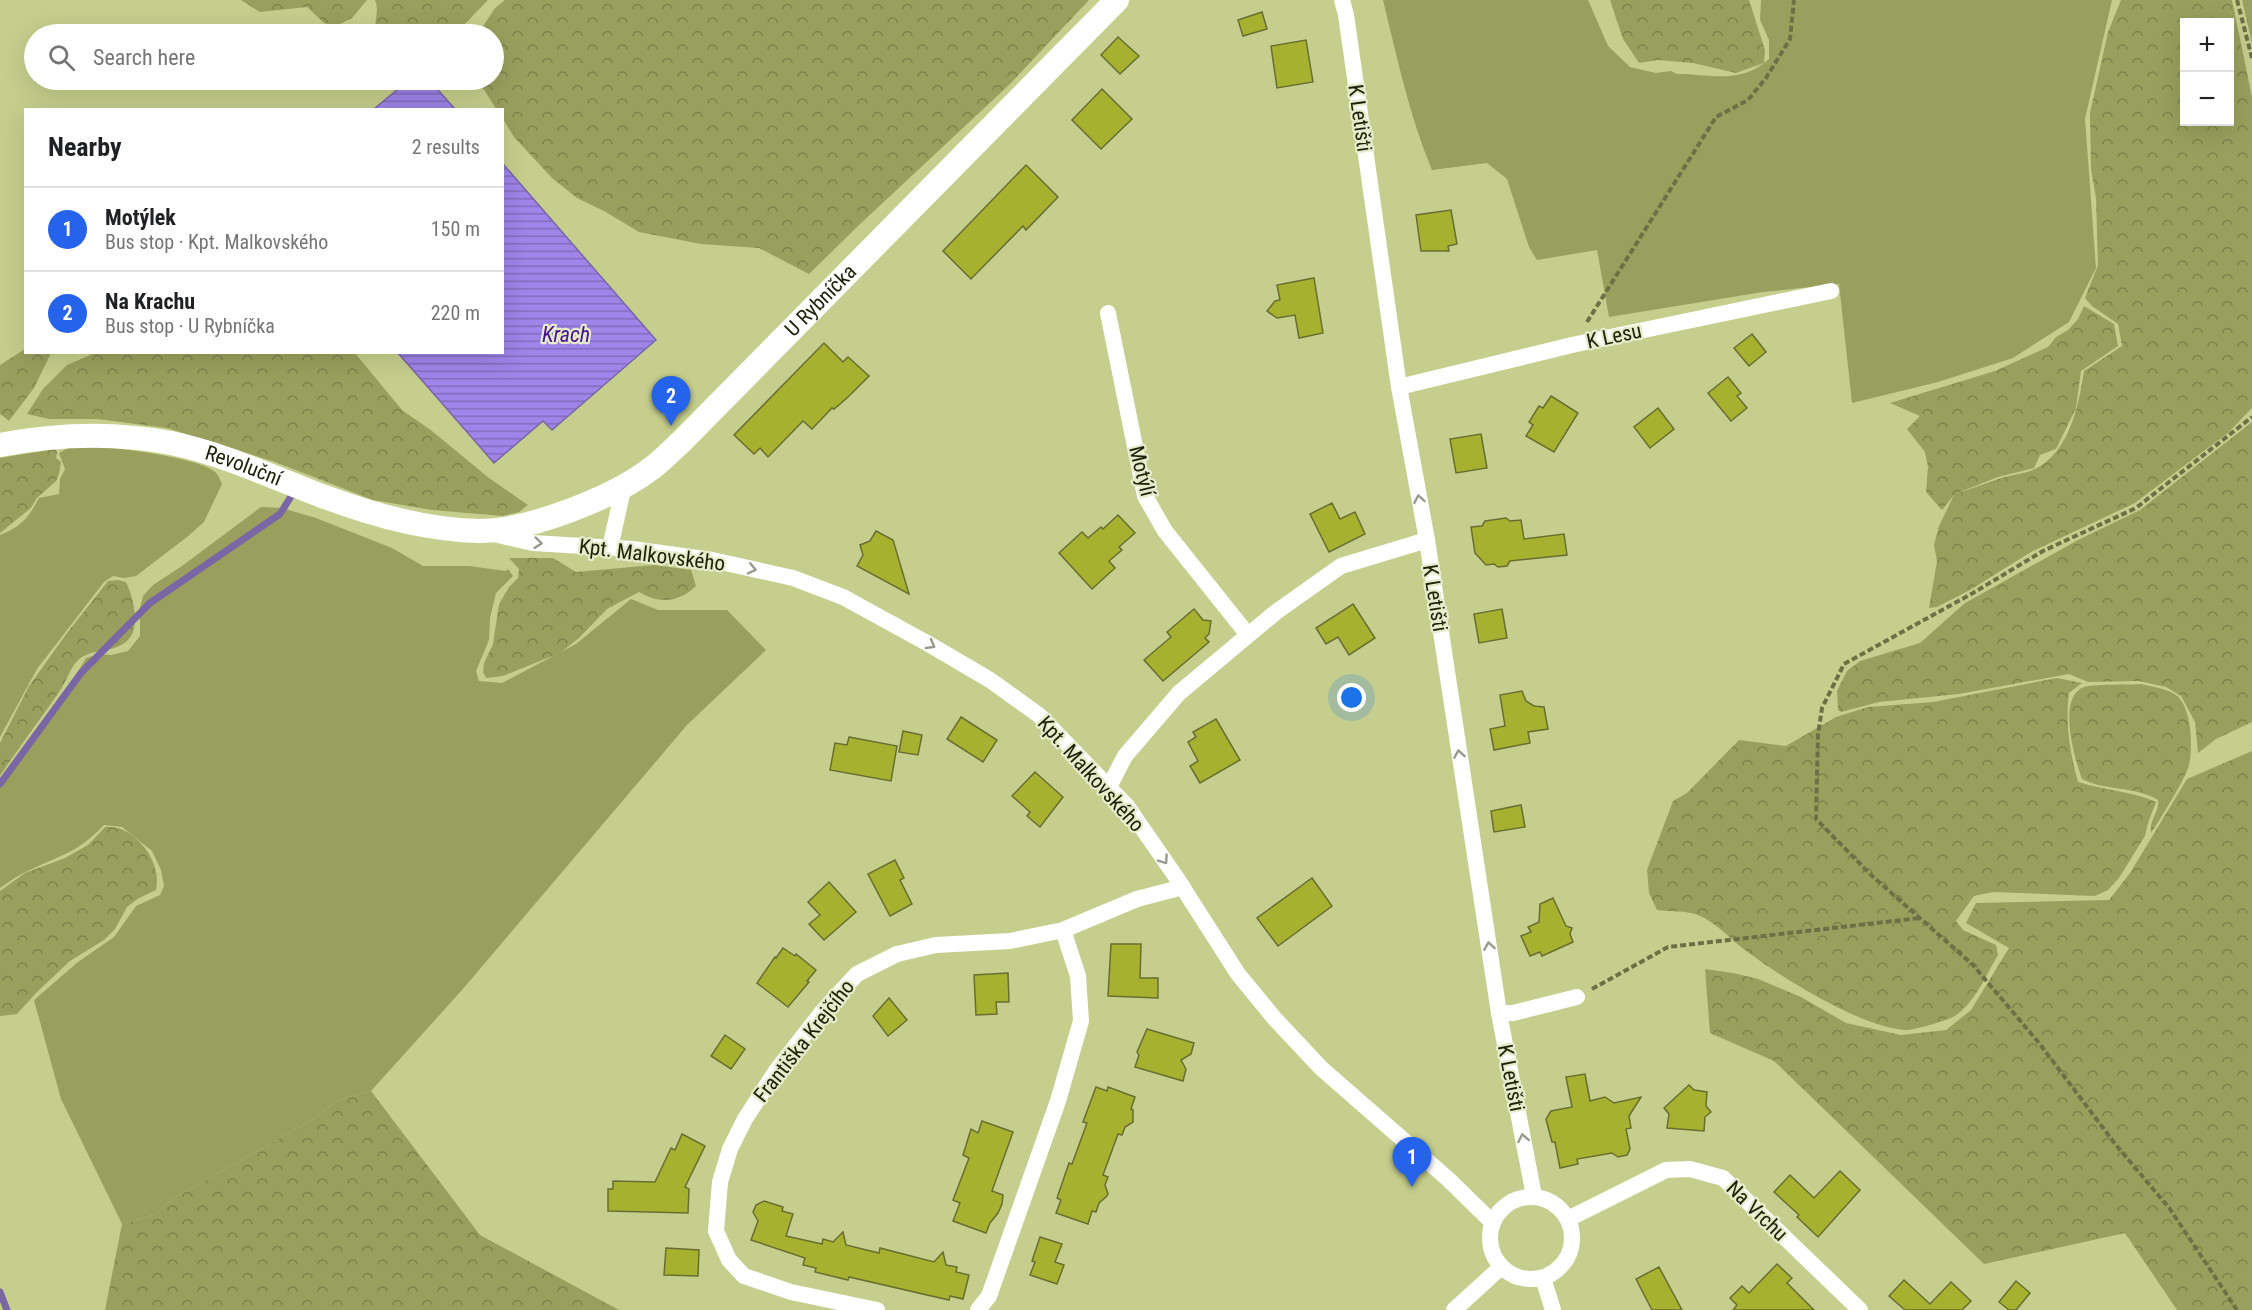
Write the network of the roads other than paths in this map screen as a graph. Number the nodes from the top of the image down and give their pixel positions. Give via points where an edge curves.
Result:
1 (1117, 0) edge
2 (1342, 0) edge
3 (1831, 291) dead end
4 (1108, 313) dead end
5 (1399, 387) junction
6 (0, 445) edge
7 (624, 485) junction
8 (481, 531) junction
9 (1427, 540) junction
10 (610, 548) junction
11 (1248, 635) junction
12 (1109, 787) junction
13 (1183, 887) junction
14 (1063, 930) junction
15 (1577, 997) road end
16 (1499, 1013) junction
17 (1534, 1196) junction
18 (1568, 1219) junction
19 (1492, 1222) junction
20 (1500, 1268) junction
21 (1543, 1278) junction
22 (877, 1310) edge
23 (978, 1310) edge
24 (1454, 1310) edge
25 (1553, 1310) edge
26 (1860, 1310) edge

1 - 7 street, U Rybníčka via 682,441 652,468
2 - 5 street, K Letišti
3 - 5 street, K Lesu via 1572,345
4 - 11 street, Motýlí via 1145,496 1165,531
9 -> 5 street, K Letišti
6 - 8 street, Revoluční via 77,435 172,443 394,519
7 - 8 street, U Rybníčka via 542,520
7 - 10 street
8 -> 10 street, Kpt. Malkovského via 533,543
9 - 11 street via 1341,566
16 -> 9 street, K Letišti
10 -> 12 street, Kpt. Malkovského via 712,560 793,578 843,597 990,680 1040,716
11 - 12 street via 1179,693 1125,756
12 -> 13 street, Kpt. Malkovského via 1127,806
13 - 14 street, Františka Krejčího via 1137,900
13 - 19 street, Kpt. Malkovského via 1238,974 1275,1019 1321,1068
14 - 22 street, Františka Krejčího via 1010,941 936,945 897,954 857,974 776,1071 729,1149 720,1182 716,1231 729,1260 744,1276
14 - 23 street via 1078,976 1080,1021 1058,1101 989,1296
15 - 16 street
17 -> 16 street, K Letišti
17 - 18 street via 1554,1203
17 - 19 street via 1508,1202
18 - 21 street via 1573,1243 1563,1265
18 - 26 street, Na Vrchu via 1666,1170 1690,1169 1722,1178
19 - 20 street via 1489,1246
20 - 21 street via 1520,1279
20 - 24 street
21 - 25 street

